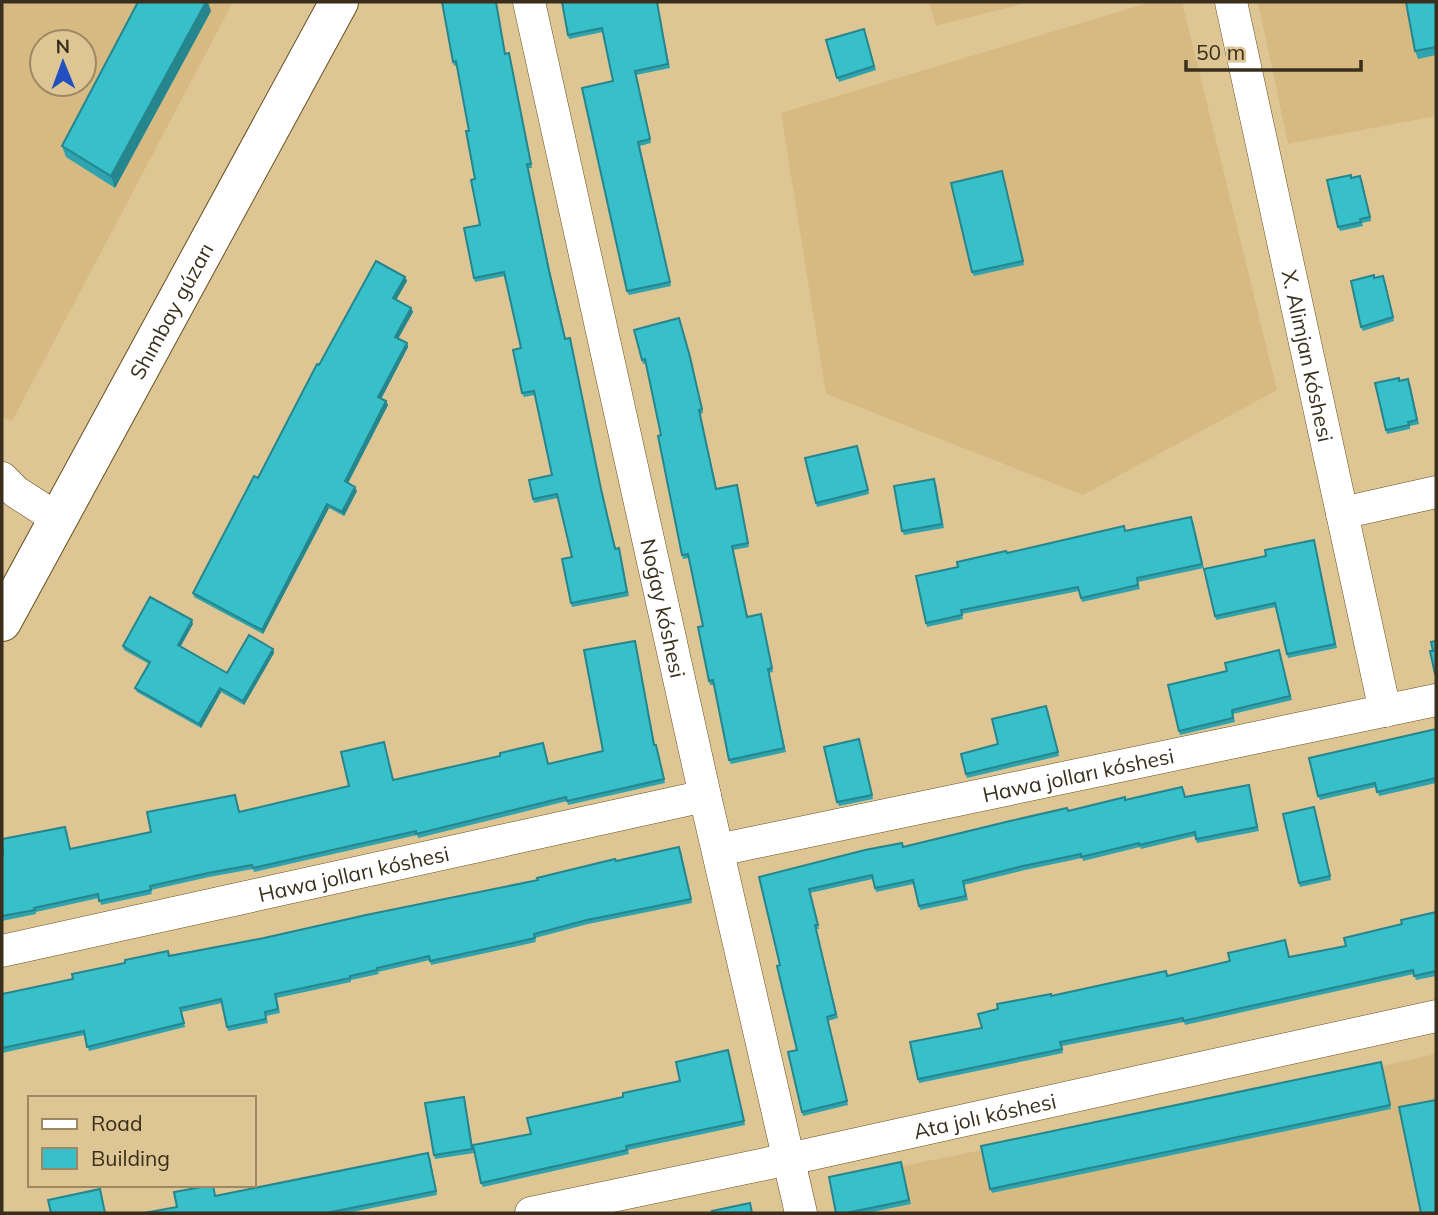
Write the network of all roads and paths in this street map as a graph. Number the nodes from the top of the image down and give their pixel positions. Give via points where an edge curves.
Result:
1 (340, 2) edge
2 (529, 2) edge
3 (1231, 2) edge
4 (2, 478) edge
5 (1436, 492) edge
6 (1342, 513) junction
7 (58, 519) junction
8 (2, 622) edge
9 (1436, 700) edge
10 (1385, 711) junction
11 (705, 796) junction
12 (719, 850) junction
13 (2, 951) edge
14 (1436, 1016) edge
15 (789, 1159) junction
16 (531, 1213) edge
17 (801, 1213) edge

1 - 7 main road, Shımbay gúzarı
2 - 11 street, Noǵay kóshesi
3 - 6 street, X. Alimjan kóshesi
4 - 7 street
5 - 6 street
6 - 10 street, X. Alimjan kóshesi
7 - 8 main road, Shımbay gúzarı
9 - 10 street, Hawa jolları kóshesi
10 - 12 street, Hawa jolları kóshesi
11 - 12 street, Noǵay kóshesi
11 - 13 street, Hawa jolları kóshesi
12 - 15 street, Noǵay kóshesi
14 - 15 street, Ata jolı kóshesi
15 - 16 street, Ata jolı kóshesi
15 - 17 street, Noǵay kóshesi

